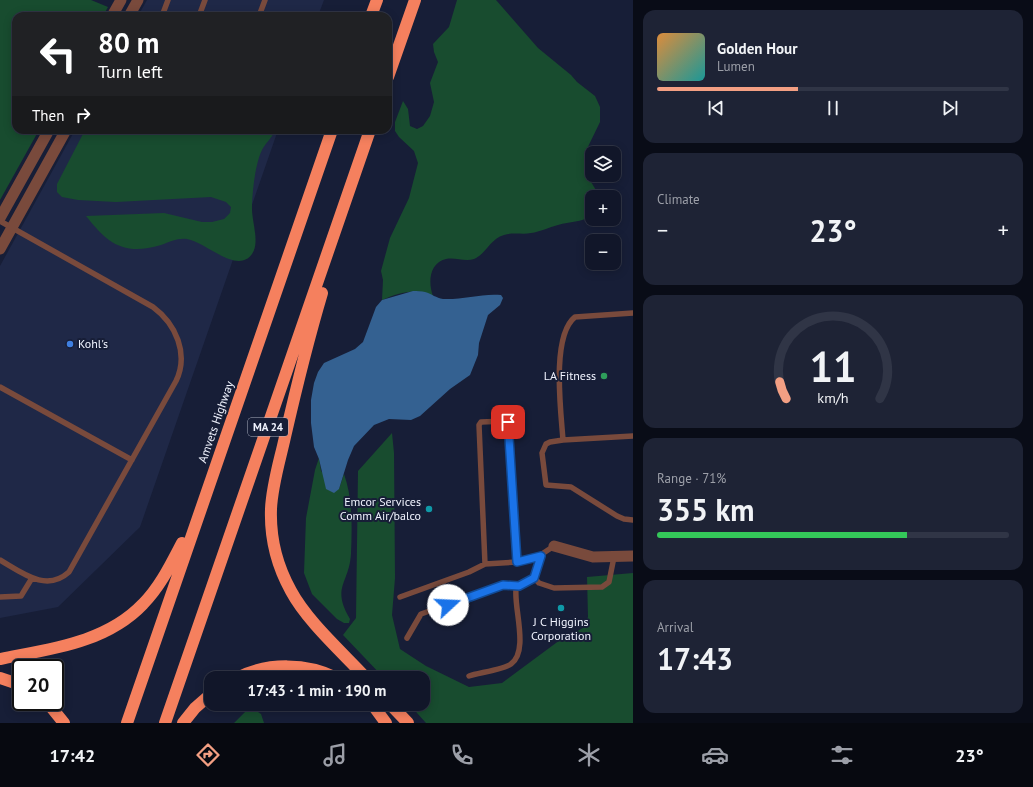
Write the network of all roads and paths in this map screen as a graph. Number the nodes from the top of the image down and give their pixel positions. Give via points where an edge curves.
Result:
1 (121, 0) edge
2 (138, 0) edge
3 (168, 0) edge
4 (205, 0) edge
5 (265, 0) edge
6 (376, 0) edge
7 (415, 0) edge
8 (114, 12) edge
9 (131, 12) edge
10 (164, 12) edge
11 (200, 12) edge
12 (260, 12) edge
13 (372, 12) edge
14 (392, 66) edge
15 (47, 134) edge
16 (64, 134) edge
17 (331, 134) edge
18 (368, 134) edge
19 (364, 145) junction
20 (0, 219) edge
21 (12, 227) junction
22 (0, 249) edge
23 (633, 313) edge
24 (0, 387) edge
25 (633, 436) edge
26 (563, 440) junction
27 (221, 449) junction
28 (132, 460) junction
29 (633, 520) edge
30 (554, 546) joint
31 (541, 556) junction
32 (633, 556) edge
33 (614, 557) junction
34 (0, 560) edge
35 (517, 562) junction
36 (485, 564) junction
37 (32, 578) junction
38 (534, 578) junction
39 (519, 586) junction
40 (0, 597) edge
41 (400, 597) dead end
42 (407, 638) dead end
43 (0, 659) edge
44 (258, 671) edge
45 (319, 671) edge
46 (359, 671) edge
47 (469, 676) dead end
48 (0, 678) edge
49 (12, 681) edge
50 (204, 700) edge
51 (54, 711) edge
52 (377, 711) edge
53 (397, 711) edge
54 (64, 723) edge
55 (127, 723) edge
56 (165, 723) edge
57 (183, 723) edge
58 (386, 723) edge
59 (408, 723) edge

1 - 8 street
2 - 9 street
3 - 10 lane
4 - 11 lane
5 - 12 lane
6 - 13 highway
7 - 14 highway
15 - 20 street
16 - 21 street
17 - 27 highway, Amvets Highway / MA 24
18 - 19 highway, MA 24
19 - 46 highway via 300,372 274,485 271,509 275,549 291,592 310,618
19 - 56 highway, MA 24
20 - 21 lane
21 - 22 street
21 - 28 lane via 148,303 164,316 175,332 181,350 180,372
23 - 26 lane via 579,316 569,323 558,367
24 - 28 lane
25 - 26 lane
26 - 29 lane via 550,442 542,453 546,485 571,487 617,516
27 - 43 highway via 176,554 153,593 138,609 113,628 83,641
27 - 55 highway, Amvets Highway / MA 24
28 - 37 lane via 69,572 54,581 45,582
30 - 31 lane
30 - 33 street via 593,556
31 - 35 lane
31 - 38 lane
32 - 33 street
33 - 38 lane via 609,582 602,587 549,587
34 - 37 lane
35 - 36 lane
35 - 36 lane via 509,423 481,422 479,425
36 - 41 lane
37 - 40 lane via 21,596
38 - 39 lane
39 - 42 lane via 503,585 421,614
39 - 47 lane via 516,594 520,646 516,658 511,665
44 - 45 highway via 295,667
48 - 49 highway
50 - 57 highway
51 - 54 highway
52 - 58 highway
53 - 59 highway

